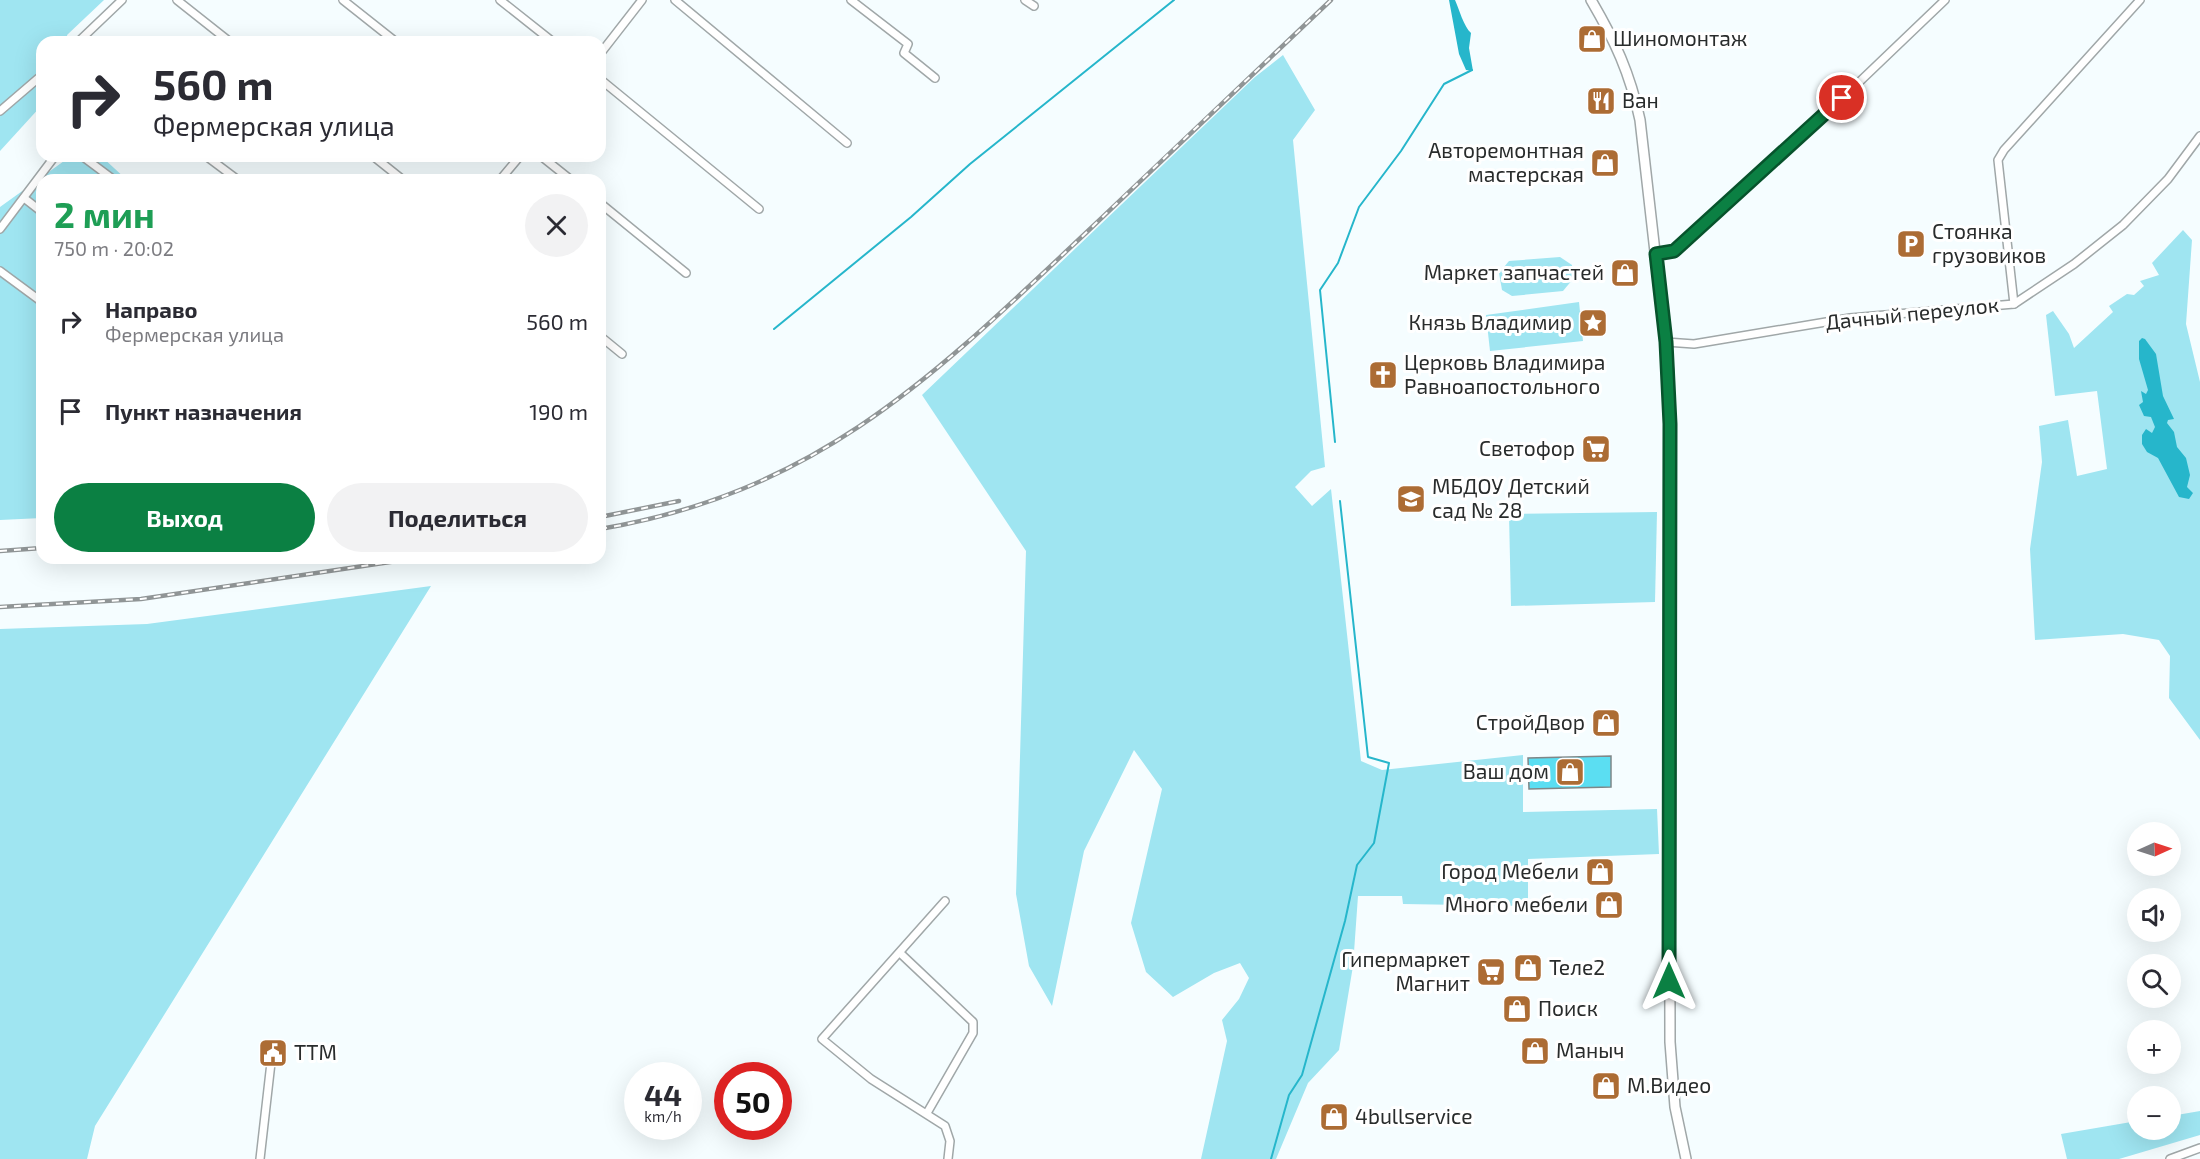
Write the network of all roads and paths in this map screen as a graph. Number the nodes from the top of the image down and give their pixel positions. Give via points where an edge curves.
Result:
1 (122, 0) edge
2 (177, 0) edge
3 (343, 0) edge
4 (500, 0) edge
5 (642, 0) edge
6 (675, 0) edge
7 (851, 0) edge
8 (1026, 0) edge
9 (1591, 0) edge
10 (1945, 0) edge
11 (2140, 0) edge
12 (1034, 6) dead end
13 (85, 36) edge
14 (222, 36) edge
15 (388, 36) edge
16 (545, 36) edge
17 (606, 46) edge
18 (935, 78) dead end
19 (36, 80) edge
20 (606, 85) edge
21 (0, 111) edge
22 (2200, 136) edge
23 (847, 143) dead end
24 (90, 162) edge
25 (214, 162) edge
26 (380, 162) edge
27 (515, 162) edge
28 (548, 162) edge
29 (106, 174) edge
30 (230, 174) edge
31 (396, 174) edge
32 (505, 174) edge
33 (564, 174) edge
34 (36, 182) edge
35 (24, 198) junction
36 (36, 207) edge
37 (606, 208) edge
38 (759, 209) dead end
39 (0, 229) edge
40 (1656, 254) junction
41 (0, 271) edge
42 (686, 273) dead end
43 (36, 298) edge
44 (2014, 304) junction
45 (606, 341) edge
46 (1666, 342) junction
47 (622, 354) dead end
48 (945, 901) dead end
49 (900, 953) junction
50 (272, 1054) dead end
51 (927, 1113) junction
52 (2200, 1149) edge
53 (260, 1159) edge
54 (948, 1159) edge
55 (1686, 1159) edge
56 (2170, 1159) edge

1 - 13 street
2 - 14 street
3 - 15 street
4 - 16 street
5 - 17 street
6 - 23 street
7 - 18 street via 908,44 903,53
8 - 12 street
9 - 40 main road via 1621,53 1634,90
10 - 40 street via 1674,251
11 - 44 street via 1998,160
19 - 21 street
20 - 38 street
22 - 44 street, Дачный переулок via 2168,179 2124,225
24 - 29 street
25 - 30 street
26 - 31 street
27 - 32 street
28 - 33 street
34 - 35 street
35 - 36 street
35 - 39 street
37 - 42 street
40 - 46 main road
41 - 43 street
44 - 46 street, Дачный переулок via 1850,318 1694,344
45 - 47 street
46 - 55 main road via 1671,503 1670,1042
48 - 49 street
49 - 51 street via 973,1022 973,1033
49 - 51 street via 822,1039 871,1079
50 - 53 street
51 - 54 street via 945,1126 950,1141
52 - 56 street

